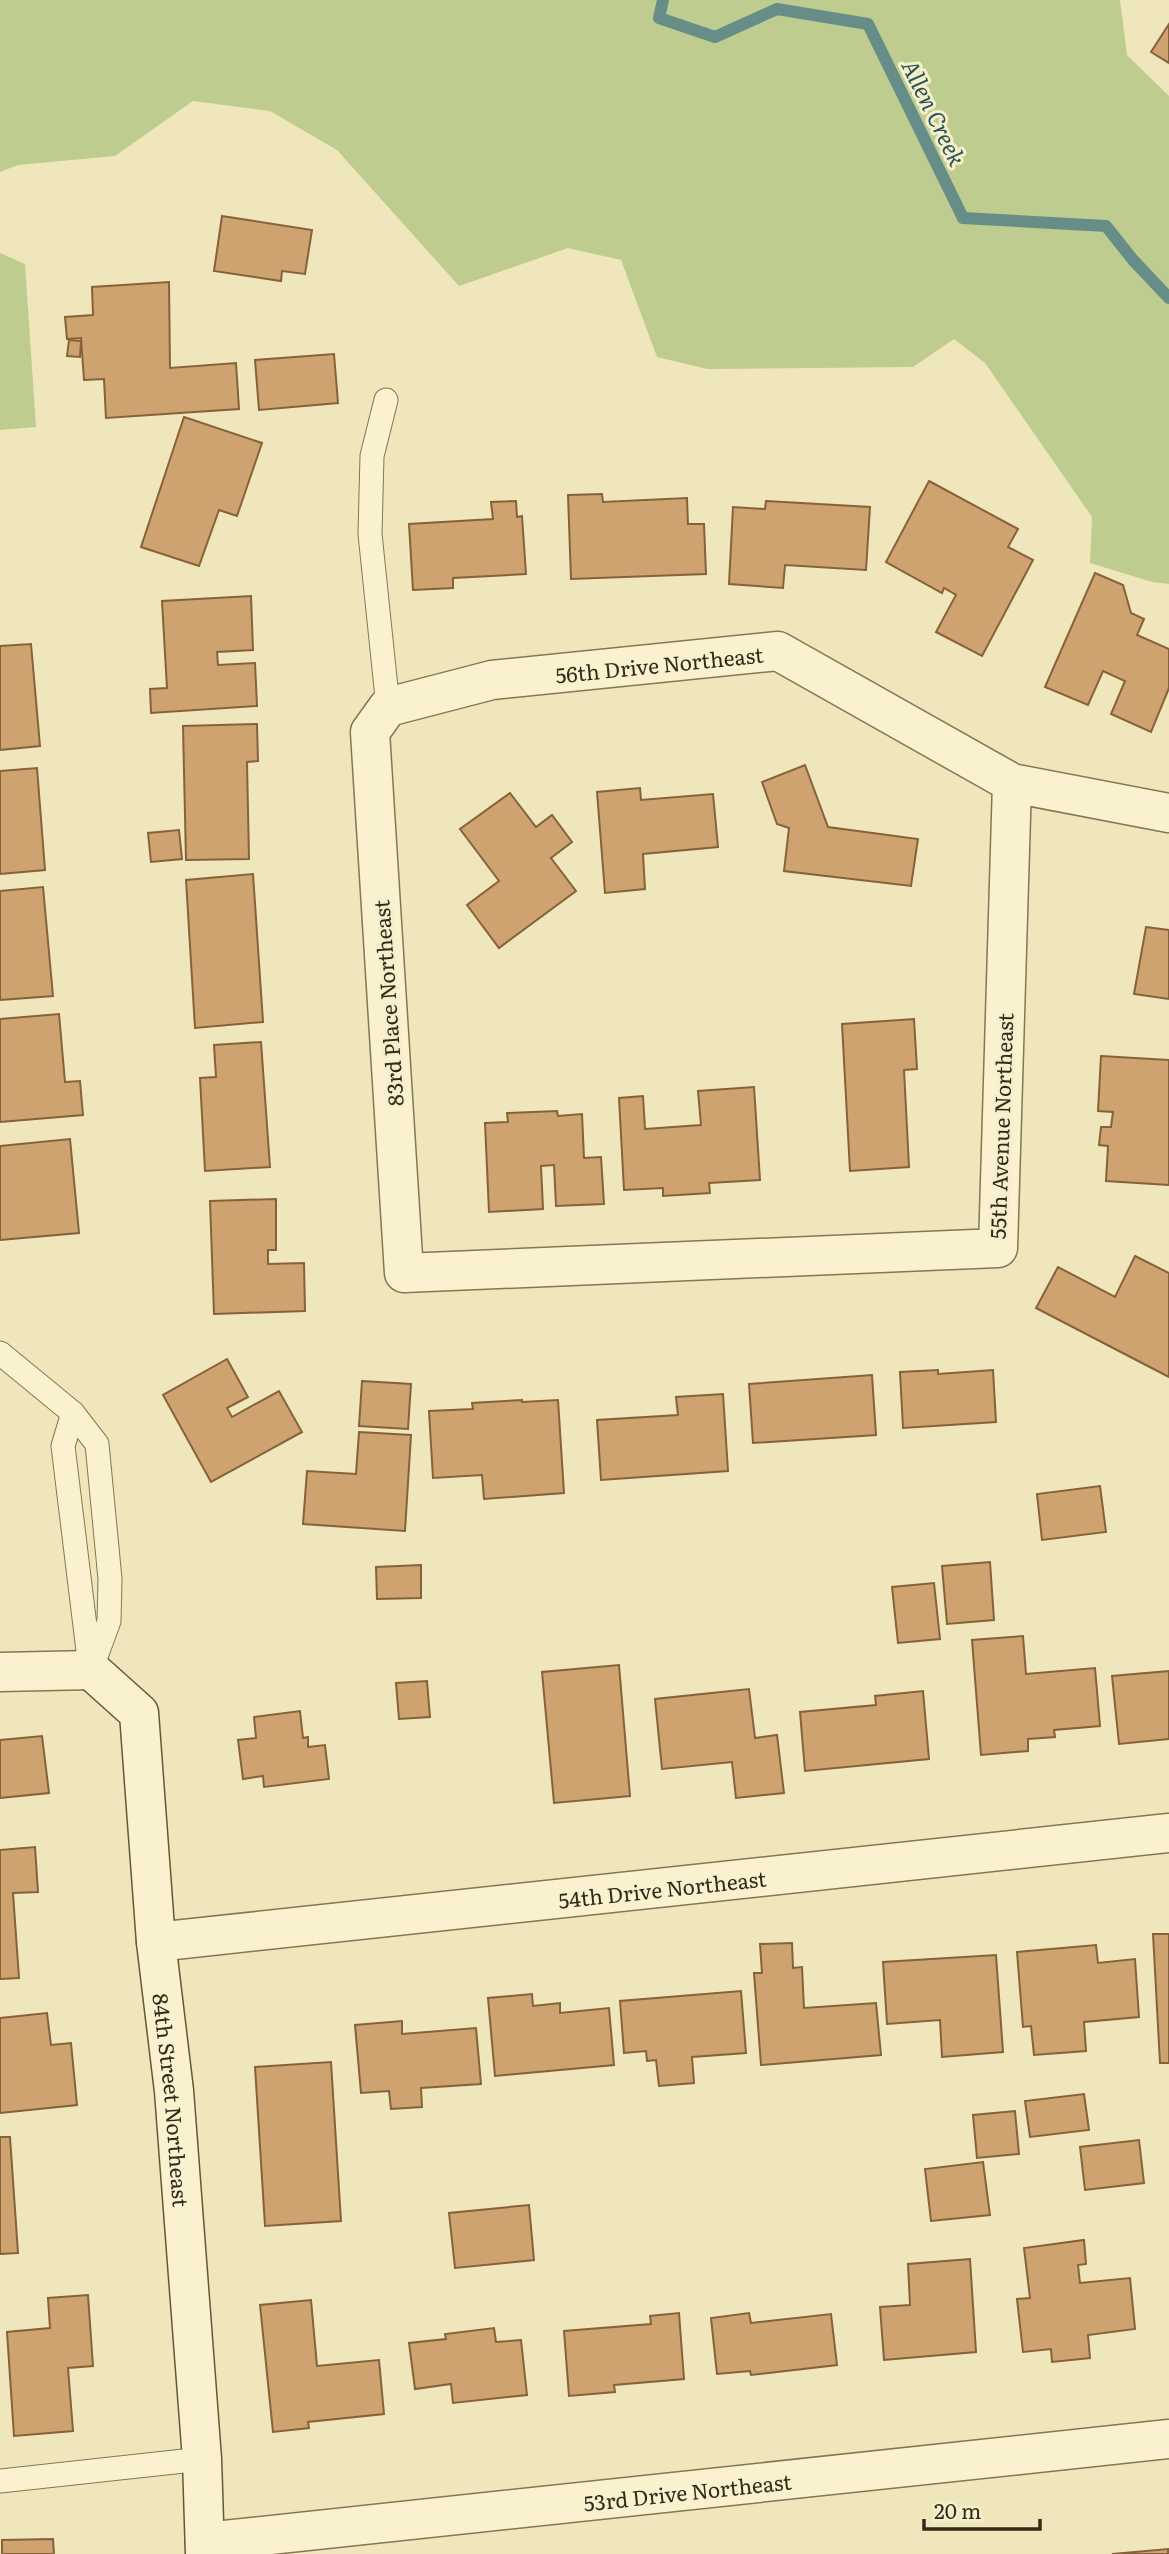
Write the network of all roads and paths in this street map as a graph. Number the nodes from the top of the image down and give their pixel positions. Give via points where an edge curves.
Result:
1 (386, 400) dead end
2 (379, 719) junction
3 (1012, 783) junction
4 (1169, 813) edge
5 (404, 1273) joint
6 (0, 1353) edge
7 (73, 1413) junction
8 (91, 1670) junction
9 (0, 1672) edge
10 (1169, 1833) edge
11 (156, 1942) junction
12 (1169, 2439) edge
13 (202, 2459) junction
14 (0, 2481) edge
15 (205, 2548) edge

1 - 2 lane via 372,456 370,534
2 - 3 street, 56th Drive Northeast via 492,680 778,650
2 - 5 street, 83rd Place Northeast
3 - 4 street
3 - 5 street, 55th Avenue Northeast via 998,1248
6 - 7 lane
7 - 8 lane via 63,1446
7 - 8 lane via 97,1444 110,1579 109,1622
8 - 9 street
8 - 11 street, 84th Street Northeast via 139,1713
10 - 11 street, 54th Drive Northeast
11 - 13 street, 84th Street Northeast via 174,2091
12 - 15 street, 53rd Drive Northeast
13 - 14 lane
13 - 15 street, 84th Street Northeast

